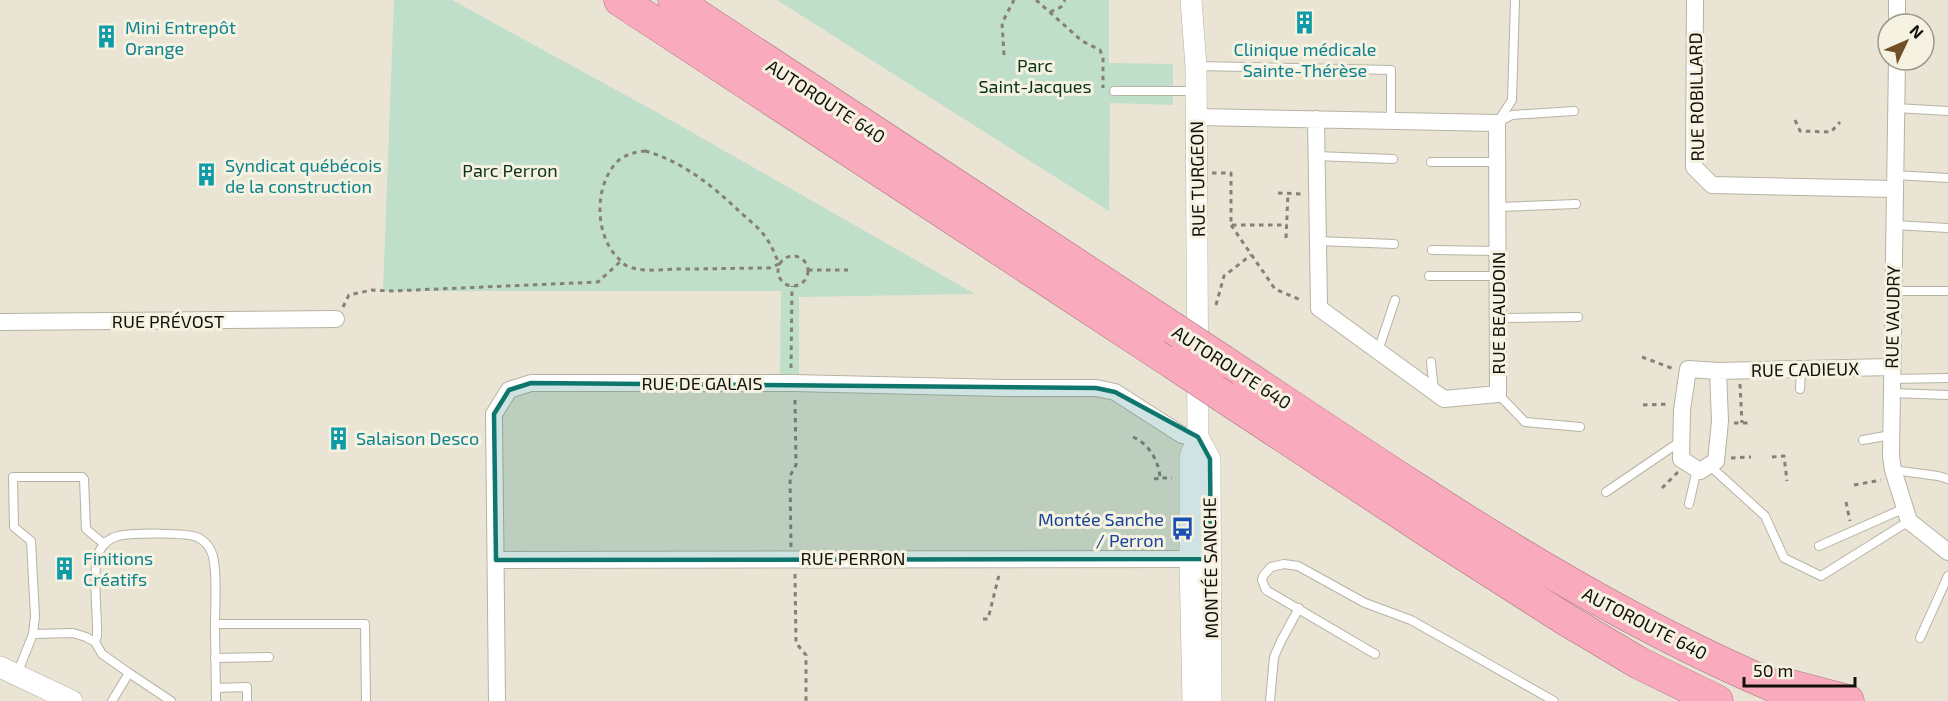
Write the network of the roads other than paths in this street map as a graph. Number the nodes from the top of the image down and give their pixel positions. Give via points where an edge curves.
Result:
1 (620, 0) edge
2 (674, 0) edge
3 (1191, 0) edge
4 (1515, 0) edge
5 (1695, 0) edge
6 (1196, 66) junction
7 (1897, 72) edge
8 (1114, 91) dead end
9 (1196, 91) junction
10 (1896, 108) junction
11 (1574, 111) dead end
12 (1948, 111) edge
13 (1196, 117) junction
14 (1316, 119) junction
15 (1390, 121) junction
16 (1497, 123) junction
17 (1316, 156) junction
18 (1393, 159) dead end
19 (1431, 162) dead end
20 (1497, 162) junction
21 (1948, 178) edge
22 (1894, 182) junction
23 (1576, 204) dead end
24 (1498, 207) junction
25 (1894, 225) junction
26 (1948, 228) edge
27 (1318, 241) junction
28 (1394, 243) dead end
29 (1432, 250) dead end
30 (1498, 251) junction
31 (1429, 276) dead end
32 (1498, 276) junction
33 (1893, 291) junction
34 (1948, 291) edge
35 (1395, 300) dead end
36 (1578, 317) dead end
37 (1498, 318) junction
38 (336, 319) road end
39 (0, 322) edge
40 (1378, 351) junction
41 (1198, 361) junction
42 (1431, 362) dead end
43 (1801, 369) junction
44 (1718, 371) junction
45 (1948, 378) edge
46 (1891, 380) junction
47 (1800, 389) dead end
48 (1434, 392) junction
49 (1498, 394) junction
50 (1948, 395) edge
51 (1581, 427) dead end
52 (1891, 435) junction
53 (1198, 437) junction
54 (1863, 440) dead end
55 (1682, 441) junction
56 (1707, 464) junction
57 (1894, 473) junction
58 (1948, 479) edge
59 (1606, 492) dead end
60 (1689, 504) dead end
61 (1907, 514) junction
62 (104, 544) junction
63 (1819, 546) dead end
64 (1948, 552) edge
65 (1190, 559) junction
66 (1211, 559) junction
67 (496, 560) junction
68 (1948, 576) edge
69 (1299, 608) junction
70 (215, 624) junction
71 (33, 634) junction
72 (1920, 638) dead end
73 (95, 642) junction
74 (1617, 650) junction
75 (1375, 654) dead end
76 (269, 657) dead end
77 (215, 658) junction
78 (8, 671) edge
79 (129, 673) junction
80 (1749, 675) junction
81 (216, 688) junction
82 (72, 701) edge
83 (112, 701) edge
84 (171, 701) edge
85 (216, 701) edge
86 (247, 701) edge
87 (366, 701) edge
88 (497, 701) edge
89 (1193, 701) edge
90 (1212, 701) edge
91 (1270, 701) edge
92 (1554, 701) edge
93 (1693, 701) edge
94 (1717, 701) edge
95 (1810, 701) edge
96 (1848, 701) edge

1 - 41 highway, AUTOROUTE 640
2 - 41 highway, AUTOROUTE 640, bridge via 1173,328
3 - 6 street, RUE TURGEON
4 - 16 lane via 1512,100
5 - 22 street, RUE ROBILLARD via 1694,167 1712,185
6 - 9 street, RUE TURGEON
6 - 15 lane via 1391,70
7 - 10 street, RUE VAUDRY
8 - 9 lane
9 - 13 street, RUE TURGEON
10 - 12 lane
10 - 22 street, RUE VAUDRY
11 - 16 lane via 1512,115
13 - 14 street
13 - 41 street, RUE TURGEON
14 - 15 street
14 - 17 street
15 - 16 street
16 - 20 street, RUE BEAUDOIN
17 - 18 lane
17 - 27 street
19 - 20 lane
20 - 24 street, RUE BEAUDOIN
21 - 22 lane
22 - 25 street, RUE VAUDRY
23 - 24 lane
24 - 30 street, RUE BEAUDOIN
25 - 26 lane
25 - 33 street, RUE VAUDRY
27 - 28 lane
27 - 40 street, RUE BEAUDOIN via 1318,308
29 - 30 lane
30 - 32 street, RUE BEAUDOIN
31 - 32 lane
32 - 37 street, RUE BEAUDOIN
33 - 34 lane
33 - 46 street, RUE VAUDRY
35 - 40 lane
36 - 37 lane
37 - 49 street, RUE BEAUDOIN
38 - 39 street, RUE PRÉVOST
40 - 48 street, RUE BEAUDOIN
41 - 53 street, MONTÉE SANCHE
41 - 74 highway, AUTOROUTE 640, bridge via 1224,397
41 - 80 highway, AUTOROUTE 640 via 1543,569 1642,624
42 - 48 lane
43 - 44 street, RUE CADIEUX
43 - 46 street, RUE CADIEUX
43 - 47 lane
44 - 55 street, RUE CADIEUX via 1688,369
44 - 56 street via 1720,421
45 - 46 lane
46 - 50 lane
46 - 52 street, RUE VAUDRY
48 - 49 street, RUE BEAUDOIN via 1444,399
49 - 51 lane via 1525,423
52 - 54 lane
52 - 57 street, RUE VAUDRY
53 - 65 street, MONTÉE SANCHE via 1190,457
53 - 66 street, MONTÉE SANCHE via 1209,459
53 - 67 street, RUE DE GALAIS via 1182,435 1106,389 814,380 531,383 509,390 494,414
55 - 56 street via 1682,459
55 - 59 lane
56 - 60 lane
56 - 61 lane via 1765,516 1784,558 1821,576
57 - 58 lane
57 - 61 street, RUE VAUDRY
61 - 63 lane
61 - 64 street
62 - 70 lane via 126,535 187,534 201,538 214,557
62 - 71 lane via 86,529 82,477 13,477 14,527 31,541
62 - 73 lane via 96,564
65 - 66 street, RUE PERRON
65 - 67 street, RUE PERRON
65 - 89 street, MONTÉE SANCHE
66 - 90 street, MONTÉE SANCHE
67 - 88 street, RUE DE GALAIS
68 - 72 lane
69 - 75 lane
69 - 91 lane via 1274,657
69 - 92 lane via 1266,590 1263,576 1271,567 1298,566 1365,603 1411,620
70 - 77 lane
70 - 87 lane via 365,624
71 - 73 lane via 73,633
71 - 78 lane
73 - 79 lane via 102,654
74 - 93 highway
74 - 94 highway, AUTOROUTE 640
76 - 77 lane
77 - 81 lane
78 - 82 street
79 - 83 lane
79 - 84 lane
80 - 95 highway, AUTOROUTE 640
80 - 96 highway
81 - 85 lane
81 - 86 lane via 247,687

